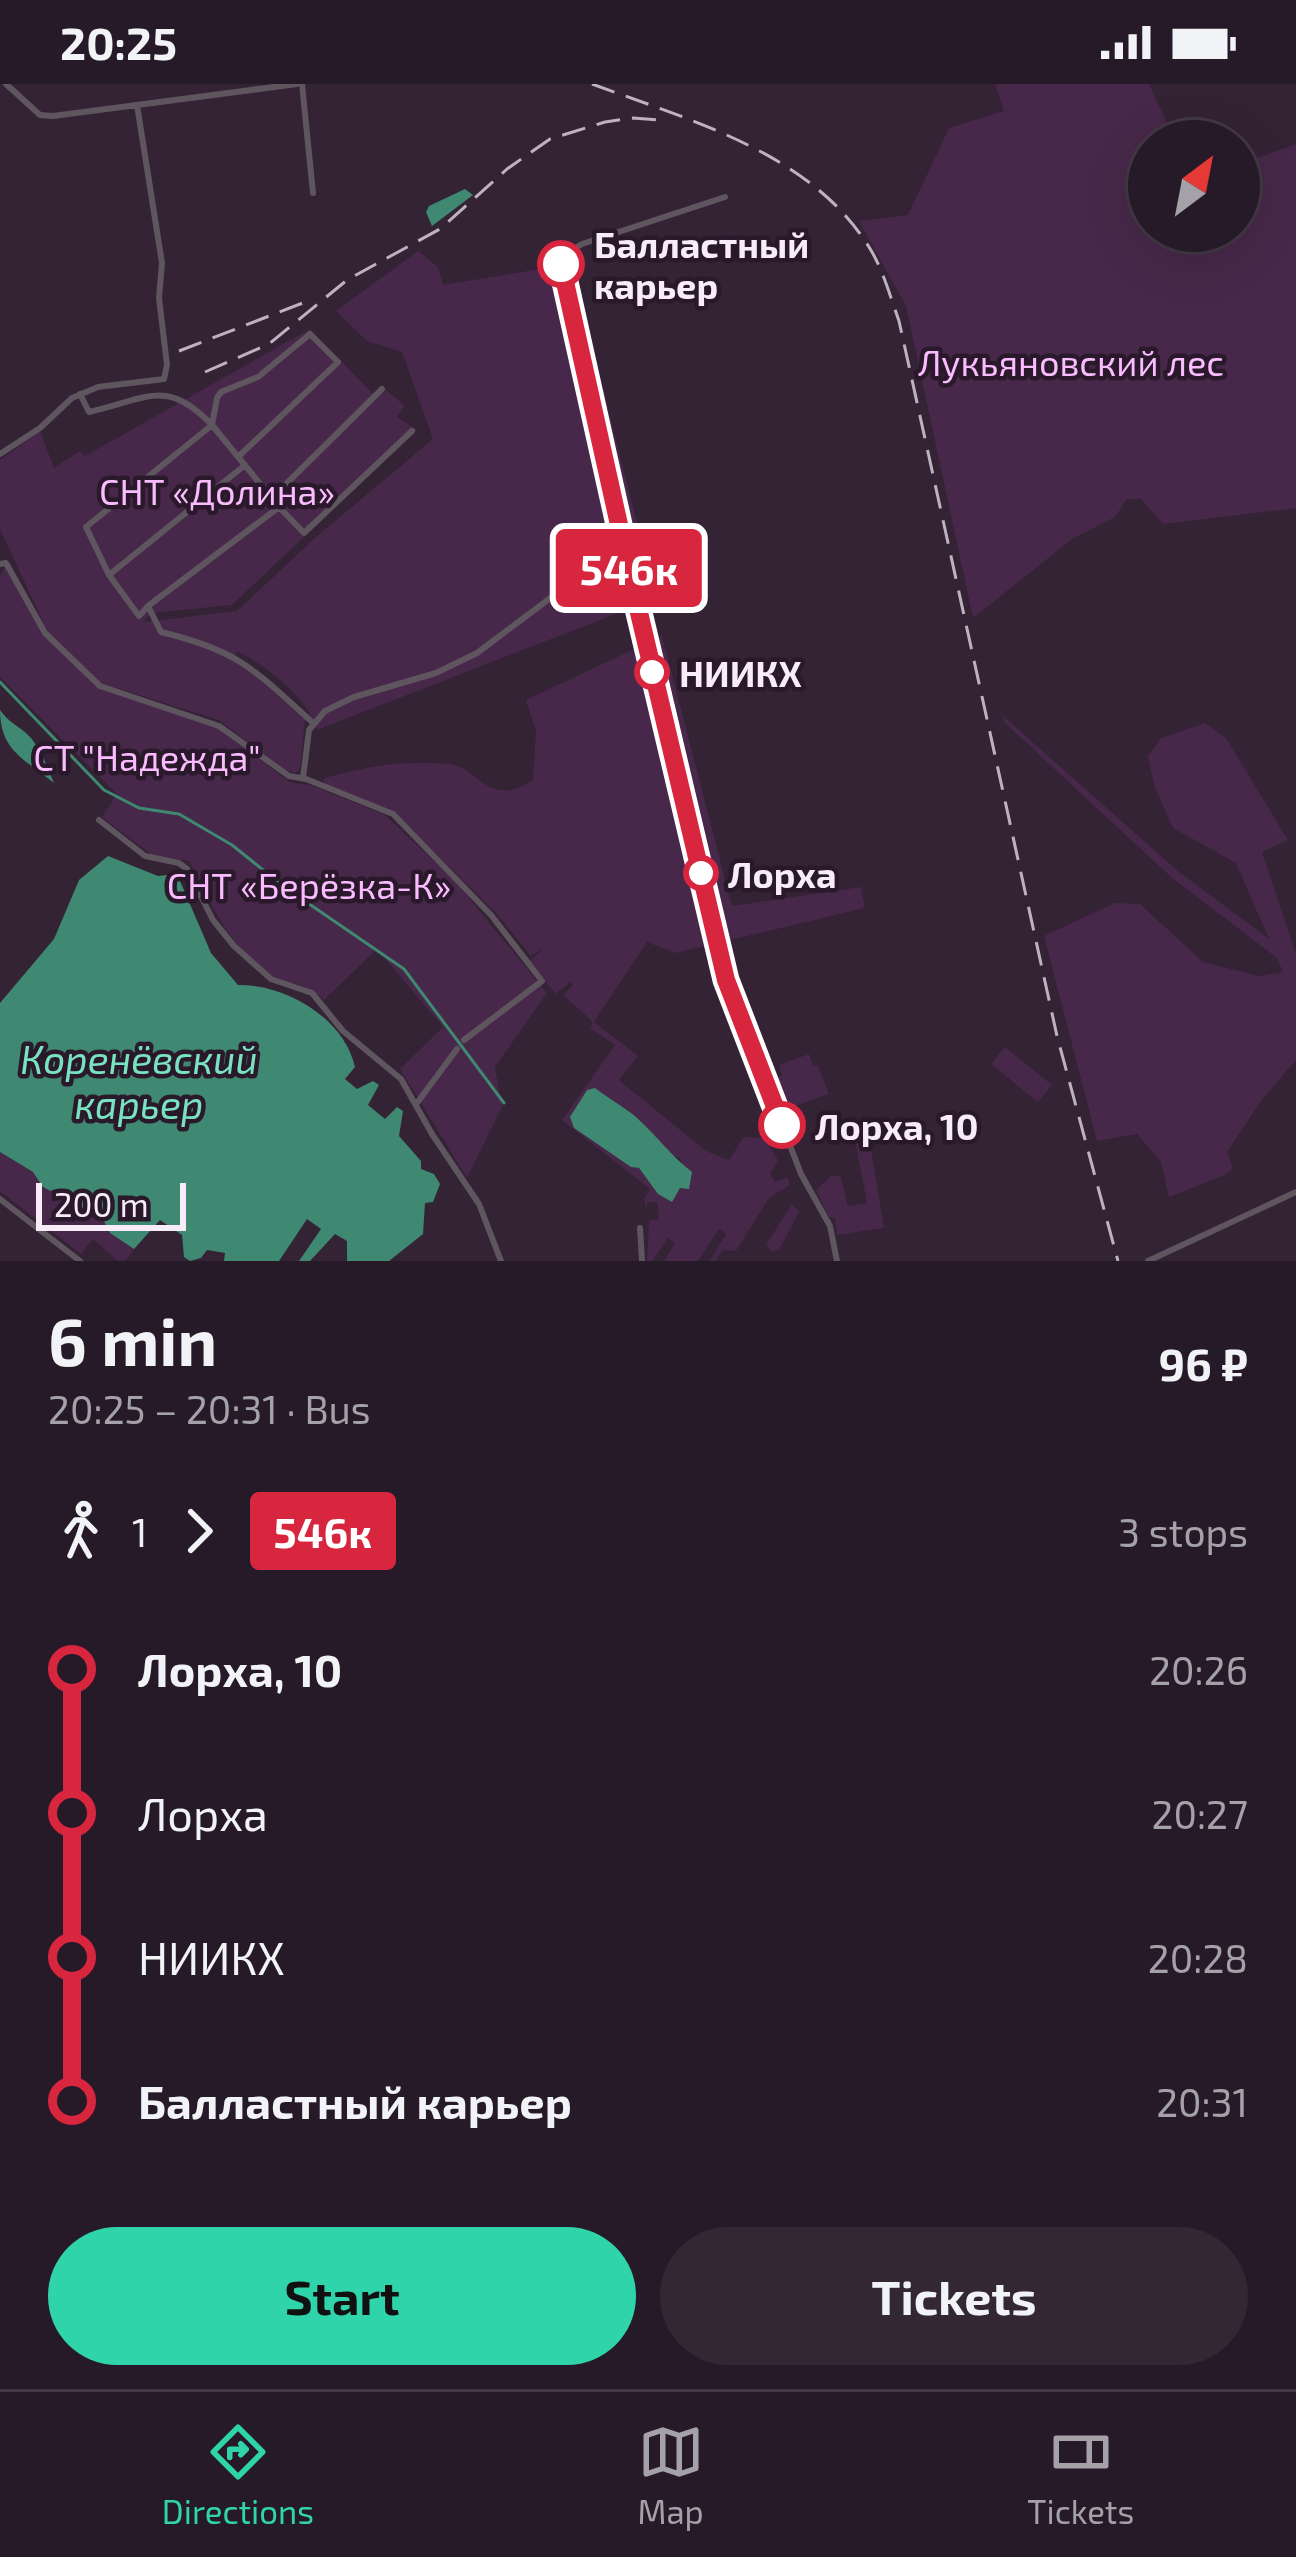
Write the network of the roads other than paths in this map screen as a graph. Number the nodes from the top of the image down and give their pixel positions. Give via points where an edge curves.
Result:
1 (6, 84) edge
2 (300, 84) edge
3 (137, 105) junction
4 (313, 193) dead end
5 (725, 197) dead end
6 (382, 389) dead end
7 (80, 394) junction
8 (212, 425) junction
9 (412, 431) dead end
10 (0, 454) edge
11 (238, 457) junction
12 (245, 465) junction
13 (273, 497) junction
14 (279, 507) junction
15 (0, 564) edge
16 (109, 574) junction
17 (632, 583) junction
18 (148, 606) junction
19 (312, 722) junction
20 (303, 778) junction
21 (99, 820) dead end
22 (464, 1040) dead end
23 (457, 1049) dead end
24 (417, 1103) junction
25 (1296, 1192) edge
26 (0, 1199) edge
27 (640, 1228) dead end
28 (80, 1261) edge
29 (501, 1261) edge
30 (642, 1261) edge
31 (837, 1261) edge
32 (1148, 1261) edge

1 - 3 street via 40,115
2 - 3 street
2 - 4 street
3 - 7 street via 162,263 167,364 164,379
5 - 17 street via 583,244 561,264
6 - 13 street
7 - 8 street via 89,412 175,395
7 - 10 street
8 - 11 street
8 - 11 street via 221,392 258,377 310,334 338,362
8 - 16 street via 86,527
9 - 14 street via 304,533
11 - 12 street
12 - 13 street
12 - 16 street
13 - 14 street
14 - 18 street
15 - 20 street via 6,562 45,633 100,686 219,726 275,768
16 - 18 street via 139,616
17 - 19 street via 607,568 556,593 476,653
17 - 31 street via 726,980 801,1174 830,1226
18 - 19 street via 161,632 247,663
19 - 20 street
20 - 22 street via 393,814 542,981
21 - 24 street via 145,856 187,869 228,941 271,979 312,992
23 - 24 street
24 - 29 street via 479,1204
25 - 32 street
26 - 28 street
27 - 30 street

